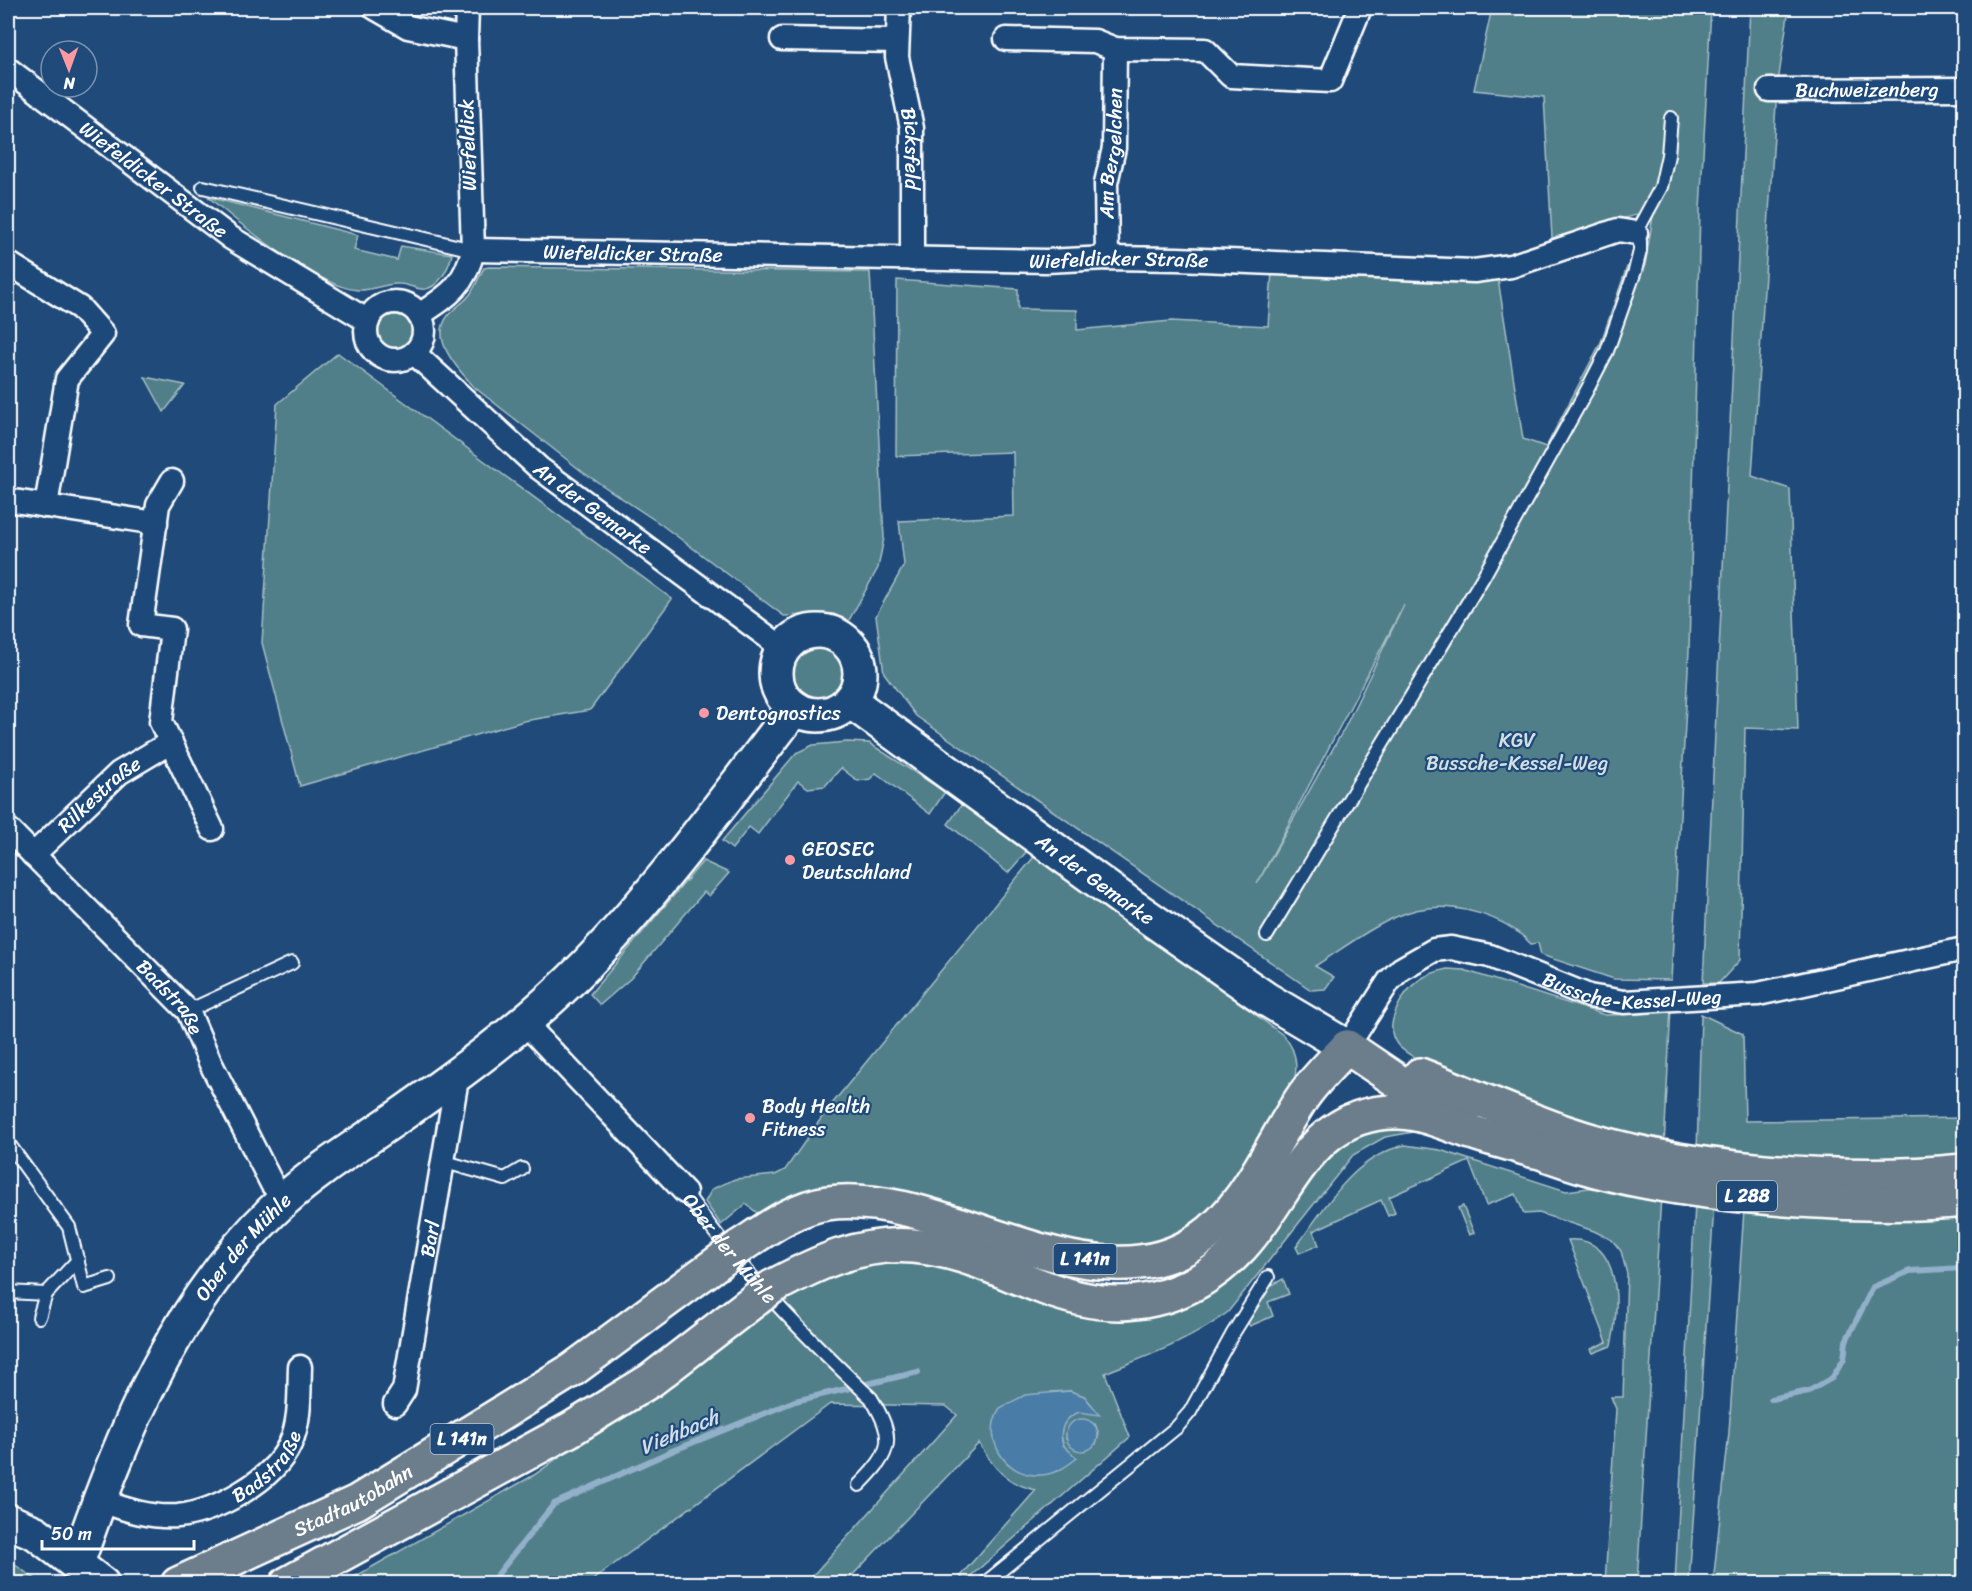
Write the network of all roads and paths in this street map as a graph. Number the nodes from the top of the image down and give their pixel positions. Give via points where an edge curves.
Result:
1 (375, 8) edge
2 (468, 8) edge
3 (899, 8) edge
4 (1360, 8) edge
5 (466, 39) junction
6 (782, 39) dead end
7 (1006, 39) dead end
8 (897, 41) junction
9 (1115, 49) junction
10 (8, 69) edge
11 (1965, 89) edge
12 (1769, 90) dead end
13 (1671, 118) dead end
14 (203, 187) dead end
15 (1636, 232) junction
16 (473, 250) junction
17 (1107, 258) junction
18 (912, 259) junction
19 (8, 263) edge
20 (419, 315) junction
21 (368, 321) junction
22 (414, 353) junction
23 (172, 481) dead end
24 (8, 500) edge
25 (46, 506) junction
26 (156, 523) junction
27 (784, 649) junction
28 (850, 701) junction
29 (795, 708) junction
30 (171, 742) junction
31 (8, 829) edge
32 (212, 829) dead end
33 (33, 855) junction
34 (1267, 935) dead end
35 (1965, 949) edge
36 (292, 963) dead end
37 (189, 1011) junction
38 (523, 1021) junction
39 (1347, 1047) junction
40 (458, 1073) junction
41 (8, 1143) edge
42 (1535, 1151) junction
43 (442, 1161) junction
44 (522, 1169) dead end
45 (1965, 1171) edge
46 (685, 1192) joint
47 (1278, 1194) junction
48 (284, 1200) junction
49 (1965, 1200) edge
50 (78, 1260) junction
51 (1268, 1277) dead end
52 (110, 1279) dead end
53 (8, 1292) edge
54 (46, 1294) junction
55 (39, 1317) dead end
56 (300, 1367) dead end
57 (395, 1404) dead end
58 (860, 1485) dead end
59 (102, 1501) junction
60 (8, 1521) edge
61 (77, 1563) junction
62 (102, 1584) edge
63 (178, 1584) edge
64 (287, 1584) edge
65 (984, 1584) edge

1 - 5 street via 408,27
2 - 5 street, Wiefeldick
3 - 8 street, Bicksfeld
4 - 9 street via 1330,81 1232,76 1205,50
5 - 16 street, Wiefeldick
6 - 8 street
7 - 9 street via 1095,41
8 - 18 street, Bicksfeld via 912,128
9 - 17 street, Am Bergelchen via 1114,148 1106,183
10 - 21 street, Wiefeldicker Straße via 231,238
11 - 12 street, Buchweizenberg
13 - 15 lane via 1661,187
14 - 16 lane, Wiefeldicker Straße
15 - 17 street, Wiefeldicker Straße via 1618,230 1510,266 1474,271
15 - 34 lane via 1640,251 1635,271 1607,351 1587,390 1482,579
16 - 18 street, Wiefeldicker Straße
16 - 20 street via 470,265 451,295
17 - 18 street, Wiefeldicker Straße
19 - 25 street via 80,308 103,334 67,379
20 - 21 street via 406,304 386,304
20 - 22 street via 424,333
21 - 22 street via 366,334 375,352 392,360
22 - 27 street, An der Gemarke via 539,468
23 - 26 street via 158,505
24 - 25 street
25 - 26 street
26 - 30 street via 141,625 172,629 161,722
27 - 28 street via 808,632 831,633 844,639 858,659 860,672
27 - 29 street via 776,673 778,684
28 - 29 street via 824,714
28 - 39 street, An der Gemarke / L 288 via 1256,992
29 - 38 street, Ober der Mühle via 686,849 585,965
30 - 32 street
30 - 33 street, Rilkestraße via 119,773
31 - 33 street, Badstraße
33 - 37 street, Badstraße
35 - 39 street, Bussche-Kessel-Weg via 1758,994 1624,1002 1590,996 1479,953 1451,948 1434,950 1401,969 1389,981
36 - 37 lane
37 - 48 street, Badstraße via 210,1062 272,1184
38 - 40 street, Ober der Mühle
38 - 46 street, Ober der Mühle
39 - 42 main road, L 288 via 1427,1101
39 - 45 main road, L 288 via 1565,1132 1644,1154 1805,1172 1876,1175
39 - 47 main road via 1337,1087 1297,1151
39 - 63 main road, Stadtautobahn / L 141n via 1303,1096 1256,1173 1219,1223 1201,1239 1162,1258 1129,1264 1094,1262 892,1208 844,1202 786,1216 572,1370 357,1502
40 - 43 street, Barl
40 - 48 street, Ober der Mühle
41 - 50 lane via 57,1207 73,1236
42 - 47 main road, L 288 via 1413,1114 1375,1113 1348,1122 1323,1140
42 - 49 main road, L 288 via 1669,1187 1707,1193 1846,1203
43 - 44 lane via 505,1179
43 - 57 street, Barl via 404,1390
46 - 58 lane, Ober der Mühle via 712,1230 790,1320 871,1398 884,1421 887,1446 879,1465
47 - 64 main road, L 141n via 1243,1245 1215,1271 1182,1290 1147,1300 1114,1303 1076,1299 977,1262 914,1246 854,1251 814,1264 764,1293 651,1380 581,1423
48 - 59 street, Ober der Mühle via 206,1286 173,1338 138,1407
50 - 52 lane via 84,1287
50 - 54 lane
51 - 65 lane via 1184,1420
53 - 54 lane
54 - 55 lane
56 - 59 street, Badstraße via 298,1413 290,1444 279,1462 253,1487 177,1516 132,1512
59 - 61 street, Ober der Mühle
60 - 61 street via 36,1533
61 - 62 street

